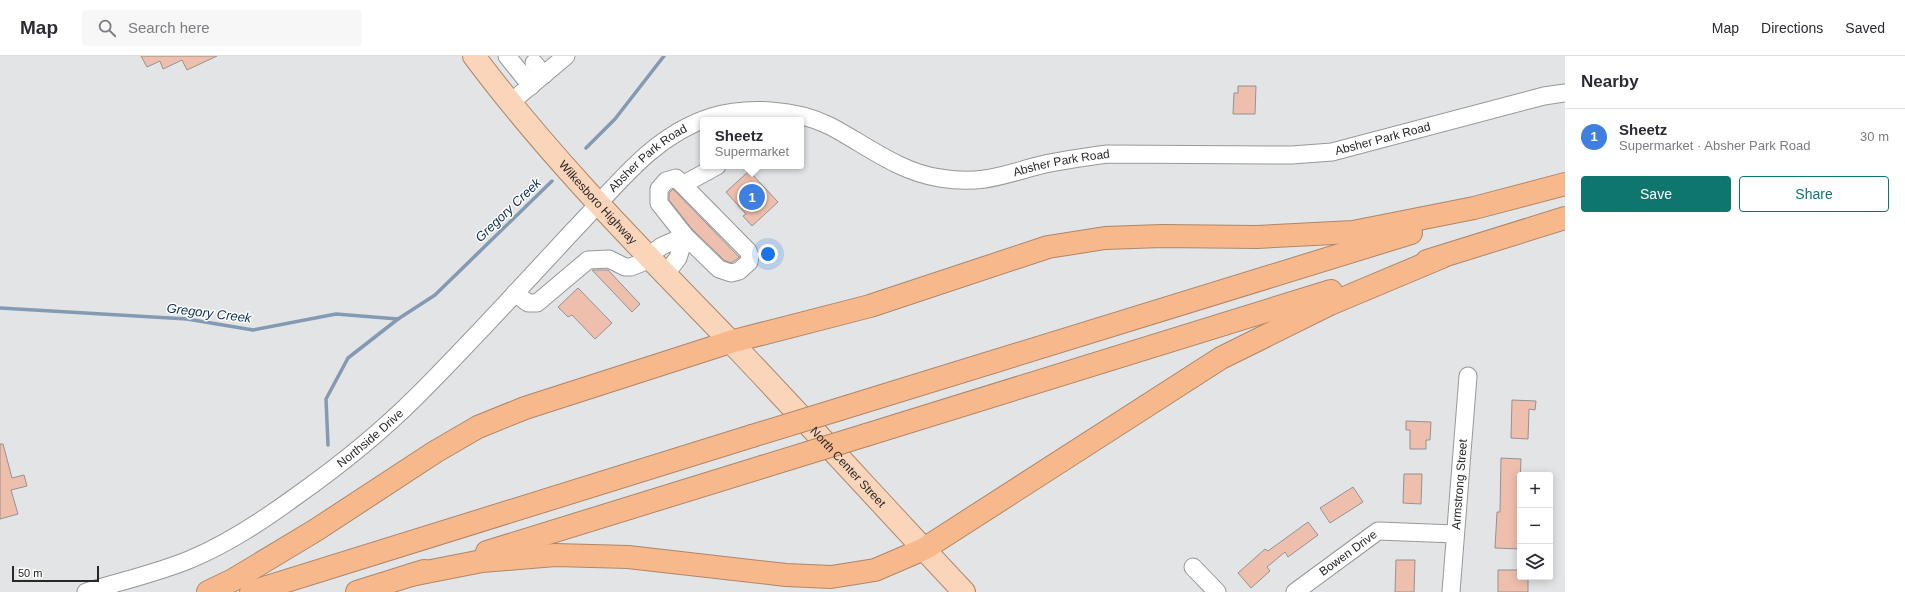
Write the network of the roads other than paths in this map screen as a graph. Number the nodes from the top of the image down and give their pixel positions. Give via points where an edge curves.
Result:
1 (507, 56) edge
2 (477, 57) edge
3 (550, 63) edge
4 (531, 86) junction
5 (1565, 93) edge
6 (510, 103) junction
7 (746, 115) edge
8 (710, 117) edge
9 (804, 117) edge
10 (804, 117) edge
11 (700, 121) edge
12 (712, 169) edge
13 (684, 184) junction
14 (1565, 185) edge
15 (599, 205) junction
16 (1565, 218) edge
17 (685, 236) junction
18 (1442, 257) junction
19 (650, 258) junction
20 (514, 293) junction
21 (730, 342) junction
22 (1468, 376) dead end
23 (1455, 534) junction
24 (924, 550) junction
25 (1193, 567) dead end
26 (411, 575) junction
27 (86, 592) edge
28 (208, 592) edge
29 (251, 592) edge
30 (357, 592) edge
31 (964, 592) edge
32 (1217, 592) edge
33 (1295, 592) edge
34 (1451, 592) edge

1 - 4 street
2 - 6 main road, Wilkesboro Highway
3 - 4 street
4 - 6 street
5 - 9 street, Absher Park Road via 1544,96 1332,152 1292,155 1107,154 1052,163 991,180 967,181 913,173 827,125
6 - 15 main road, Wilkesboro Highway
7 - 8 street, Absher Park Road
7 - 10 street, Absher Park Road via 766,111
11 - 15 street, Absher Park Road via 658,145 630,168
12 - 13 street
13 - 17 street via 676,178 666,182 659,189 659,203
13 - 17 street via 748,250 749,262 739,271 731,273 719,269
14 - 21 highway via 1474,208 1353,232 1257,237 1104,238 1048,247 870,306
14 - 29 highway, bridge
15 - 19 main road, Wilkesboro Highway
15 - 20 street, Northside Drive
16 - 18 highway
17 - 19 street via 662,246
17 - 19 street via 678,258
18 - 24 highway via 1330,304 1221,358
18 - 26 highway, bridge
19 - 20 street via 631,267 603,259 588,260 537,303 528,303
19 - 21 main road, Wilkesboro Highway
20 - 27 street, Northside Drive via 418,395 373,438 270,515 231,540 188,560
21 - 24 main road, North Center Street
21 - 28 highway via 525,408 478,427 316,530 233,580
22 - 23 street, Armstrong Street
23 - 33 street, Bowen Drive via 1378,531
23 - 34 street, Armstrong Street
24 - 26 highway via 875,570 830,577 786,575 628,557 555,555 482,561
24 - 31 main road, North Center Street
25 - 32 street
26 - 30 highway

